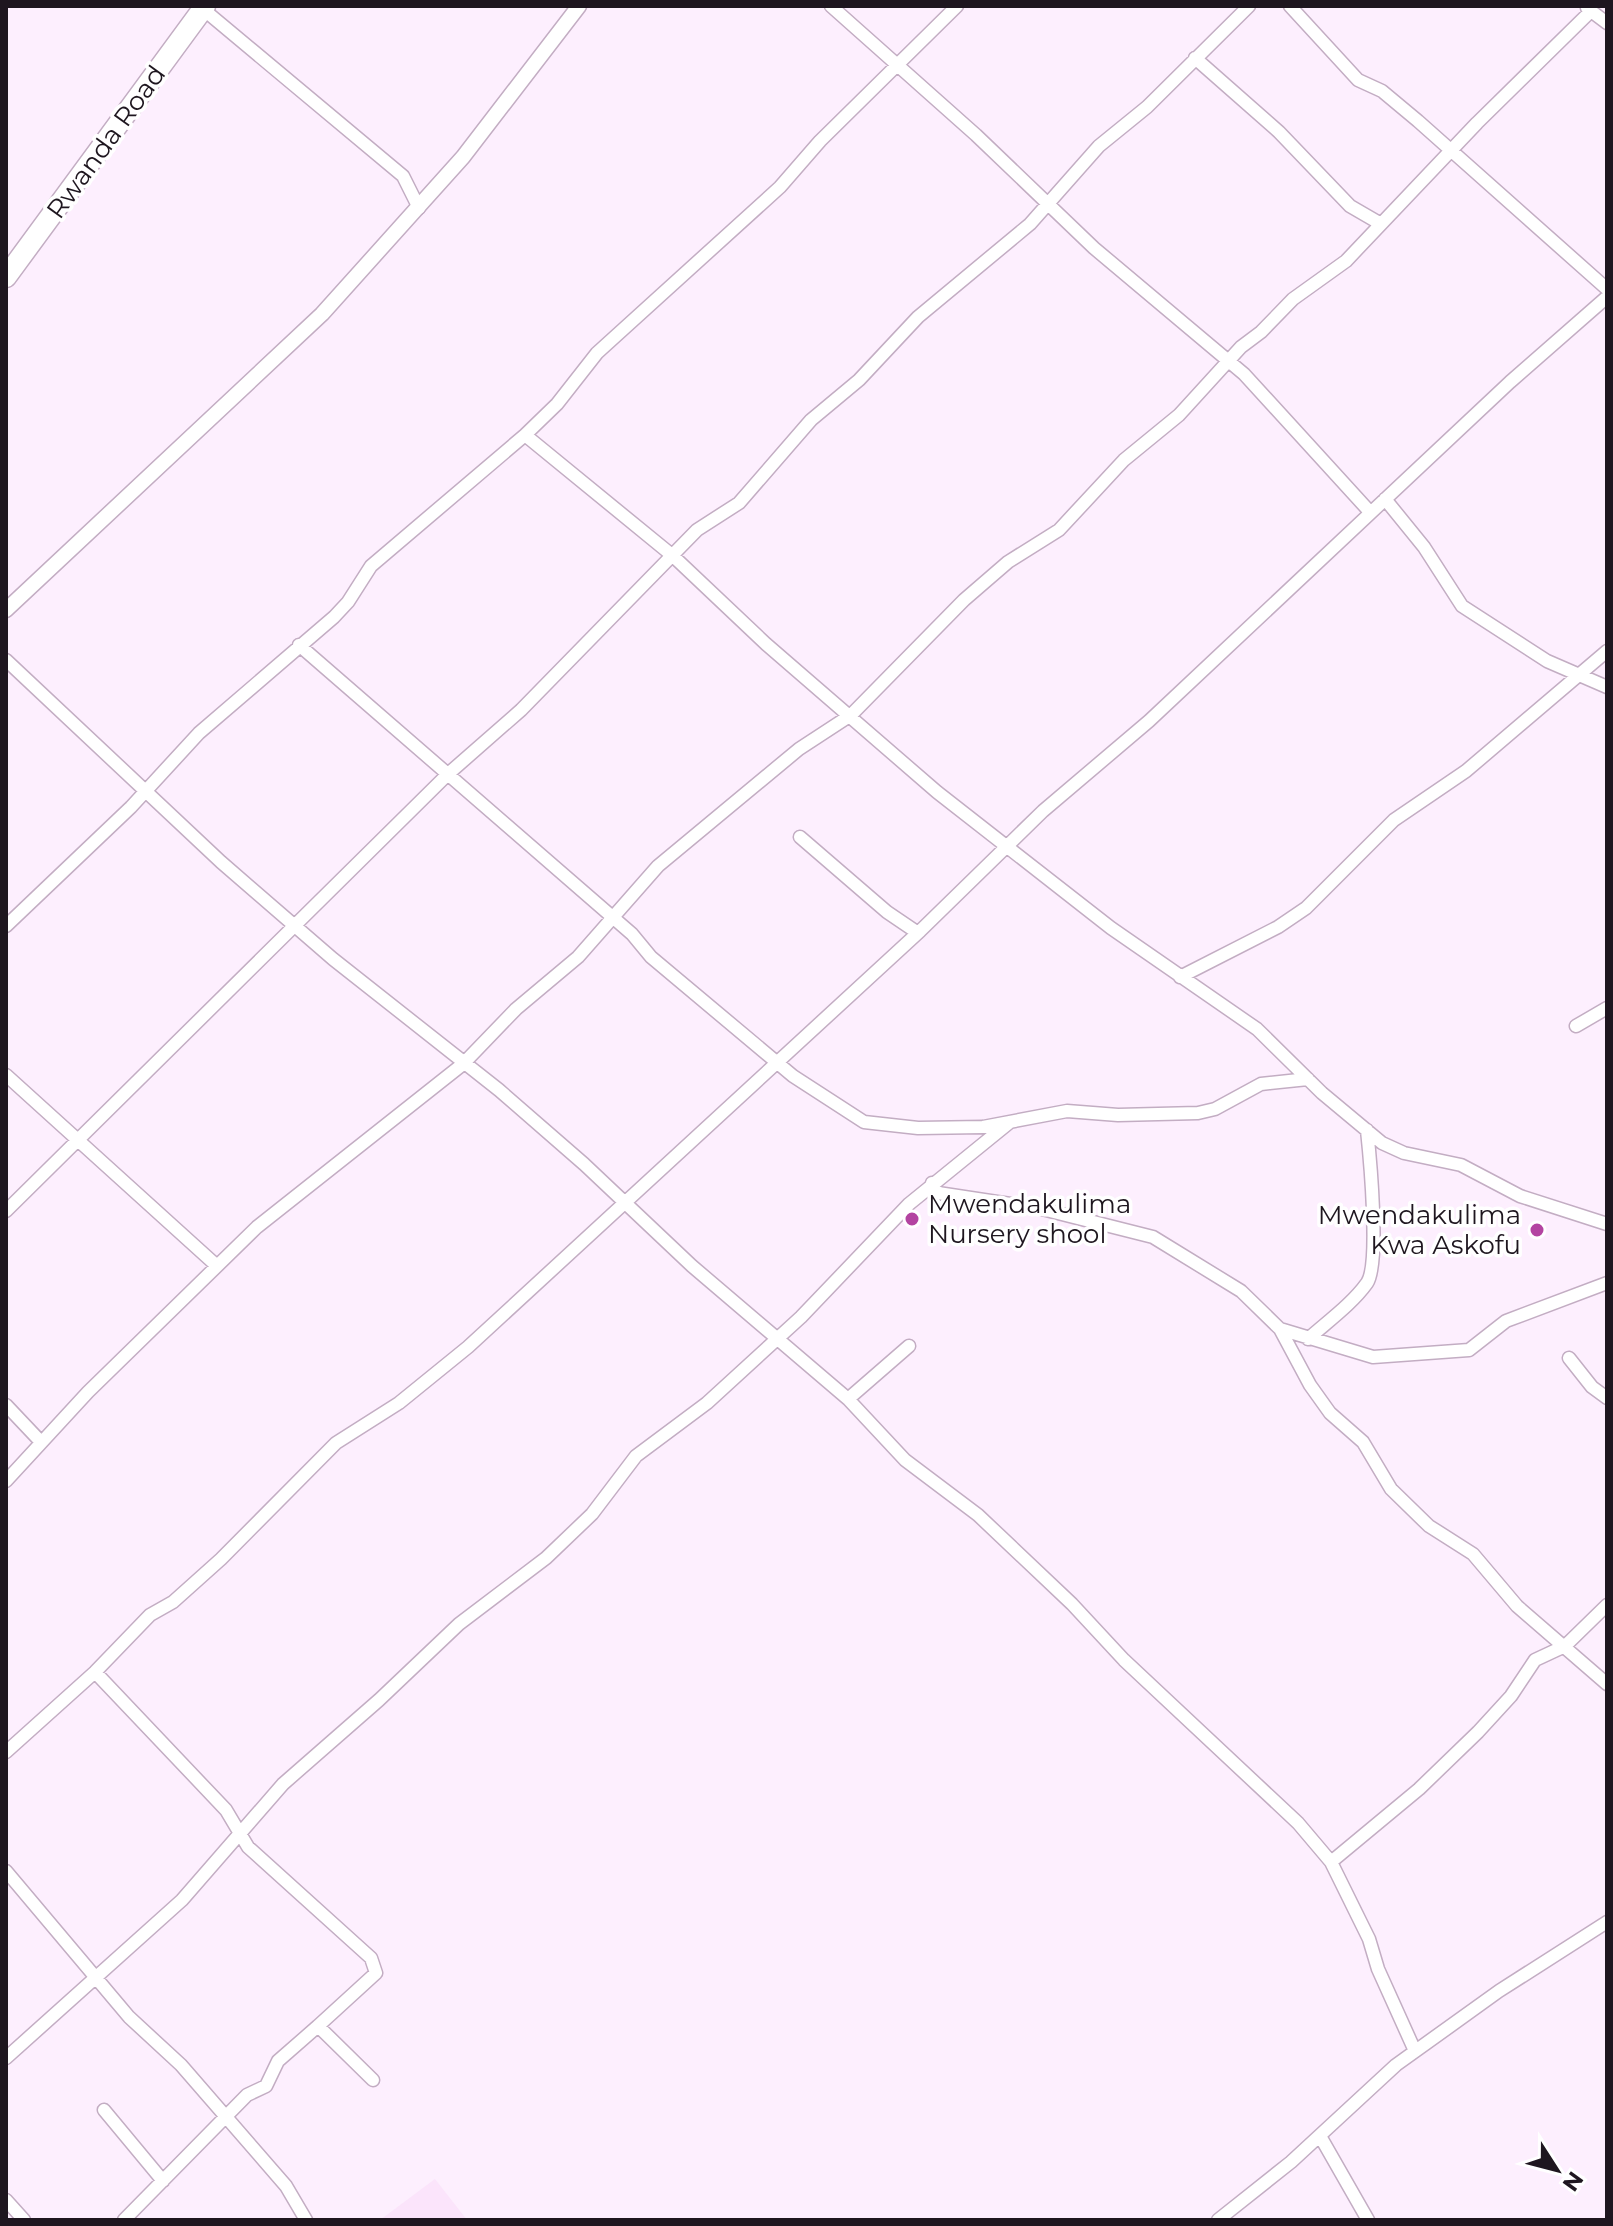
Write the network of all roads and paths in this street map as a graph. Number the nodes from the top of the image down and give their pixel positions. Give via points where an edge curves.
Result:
1 (579, 6) edge
2 (831, 6) edge
3 (957, 6) edge
4 (1249, 6) edge
5 (1290, 6) edge
6 (202, 7) edge
7 (1588, 8) edge
8 (1606, 21) edge
9 (1195, 58) junction
10 (899, 66) junction
11 (1451, 150) junction
12 (1048, 202) junction
13 (419, 208) junction
14 (1381, 224) junction
15 (6, 277) edge
16 (1607, 289) edge
17 (1607, 297) edge
18 (1228, 361) junction
19 (525, 435) junction
20 (1385, 499) junction
21 (1370, 512) junction
22 (673, 556) junction
23 (6, 610) edge
24 (299, 645) junction
25 (1607, 651) edge
26 (6, 660) edge
27 (1575, 676) junction
28 (1607, 687) edge
29 (851, 715) junction
30 (448, 774) junction
31 (146, 791) junction
32 (800, 837) dead end
33 (1008, 844) junction
34 (613, 919) junction
35 (6, 926) edge
36 (295, 927) junction
37 (918, 933) junction
38 (1180, 977) junction
39 (1607, 1008) edge
40 (1576, 1026) dead end
41 (777, 1062) junction
42 (463, 1064) junction
43 (6, 1075) edge
44 (1308, 1079) junction
45 (1010, 1122) junction
46 (1367, 1130) junction
47 (79, 1141) junction
48 (932, 1183) junction
49 (623, 1203) junction
50 (6, 1211) edge
51 (1607, 1224) edge
52 (217, 1266) junction
53 (1607, 1283) edge
54 (1280, 1329) junction
55 (776, 1338) junction
56 (1308, 1339) junction
57 (909, 1346) dead end
58 (1569, 1358) dead end
59 (1607, 1398) edge
60 (848, 1399) junction
61 (6, 1405) edge
62 (41, 1442) junction
63 (6, 1481) edge
64 (1607, 1605) edge
65 (1565, 1646) junction
66 (95, 1672) junction
67 (1607, 1684) edge
68 (6, 1752) edge
69 (240, 1831) junction
70 (1331, 1862) junction
71 (6, 1871) edge
72 (1607, 1922) edge
73 (97, 1976) junction
74 (318, 2026) junction
75 (1415, 2051) junction
76 (6, 2058) edge
77 (373, 2080) dead end
78 (104, 2110) dead end
79 (225, 2118) junction
80 (1320, 2136) junction
81 (163, 2181) junction
82 (6, 2200) edge
83 (24, 2220) edge
84 (124, 2220) edge
85 (306, 2220) edge
86 (1218, 2220) edge
87 (1368, 2220) edge

1 - 13 street
2 - 10 street
3 - 10 street
4 - 9 street
5 - 11 street via 1358,80 1382,91
6 - 13 street via 403,176
6 - 15 highway, Rwanda Road
7 - 8 street
7 - 11 street
9 - 12 street via 1099,146
9 - 14 street via 1296,147 1350,206
10 - 12 street
10 - 19 street via 780,187 616,334
11 - 14 street
11 - 16 street
12 - 18 street via 1109,262
12 - 22 street via 811,420 739,503 697,530
13 - 23 street via 311,325
14 - 18 street via 1346,261 1293,299
17 - 20 street
18 - 21 street
18 - 29 street via 1059,530 1008,562 964,600
19 - 22 street
19 - 24 street via 371,566 348,602
20 - 21 street
20 - 27 street via 1462,606
21 - 33 street via 1149,721
22 - 29 street
22 - 30 street via 521,710
24 - 30 street
24 - 31 street via 199,733
25 - 27 street
26 - 31 street
27 - 28 street
27 - 38 street via 1466,771 1394,820 1306,908
29 - 33 street via 937,792
29 - 34 street via 799,749 664,861
30 - 34 street
30 - 36 street
31 - 35 street
31 - 36 street
32 - 37 street
33 - 37 street
33 - 38 street
34 - 41 street
34 - 42 street
36 - 42 street
36 - 47 street
37 - 41 street
38 - 44 street via 1257,1029
39 - 40 street
41 - 45 street via 864,1122 918,1128
41 - 49 street
42 - 49 street
42 - 52 street via 282,1207
43 - 47 street
44 - 45 street via 1261,1084 1198,1113 1067,1111
44 - 46 street
45 - 48 street
46 - 51 street via 1392,1149 1461,1165 1520,1196
46 - 56 street via 1371,1275
47 - 50 street
47 - 52 street
48 - 54 street via 938,1193 1038,1208 1153,1237 1231,1284
48 - 55 street
49 - 55 street
49 - 66 street via 421,1387 336,1443 221,1559 173,1602 150,1615
52 - 62 street
53 - 56 street via 1519,1314 1458,1353 1373,1357
54 - 56 street
54 - 65 street via 1310,1385 1330,1413 1363,1442 1391,1489 1429,1526 1473,1554 1517,1606
55 - 60 street
55 - 69 street via 707,1403 636,1456 573,1533 459,1624 283,1784
57 - 60 street
58 - 59 street
60 - 70 street via 905,1460 978,1515 1072,1604 1124,1660 1298,1823
61 - 62 street
62 - 63 street
64 - 65 street
65 - 67 street
65 - 70 street via 1535,1660 1478,1732
66 - 68 street
66 - 69 street via 197,1777
69 - 73 street via 182,1900
69 - 74 street via 248,1847 376,1966 376,1973
70 - 75 street
71 - 73 street
72 - 75 street
73 - 76 street
73 - 79 street
74 - 77 street
74 - 79 street via 278,2061 266,2086 247,2095
75 - 80 street
78 - 81 street
79 - 81 street
79 - 85 street via 286,2186
80 - 86 street
80 - 87 street
81 - 84 street
82 - 83 street

